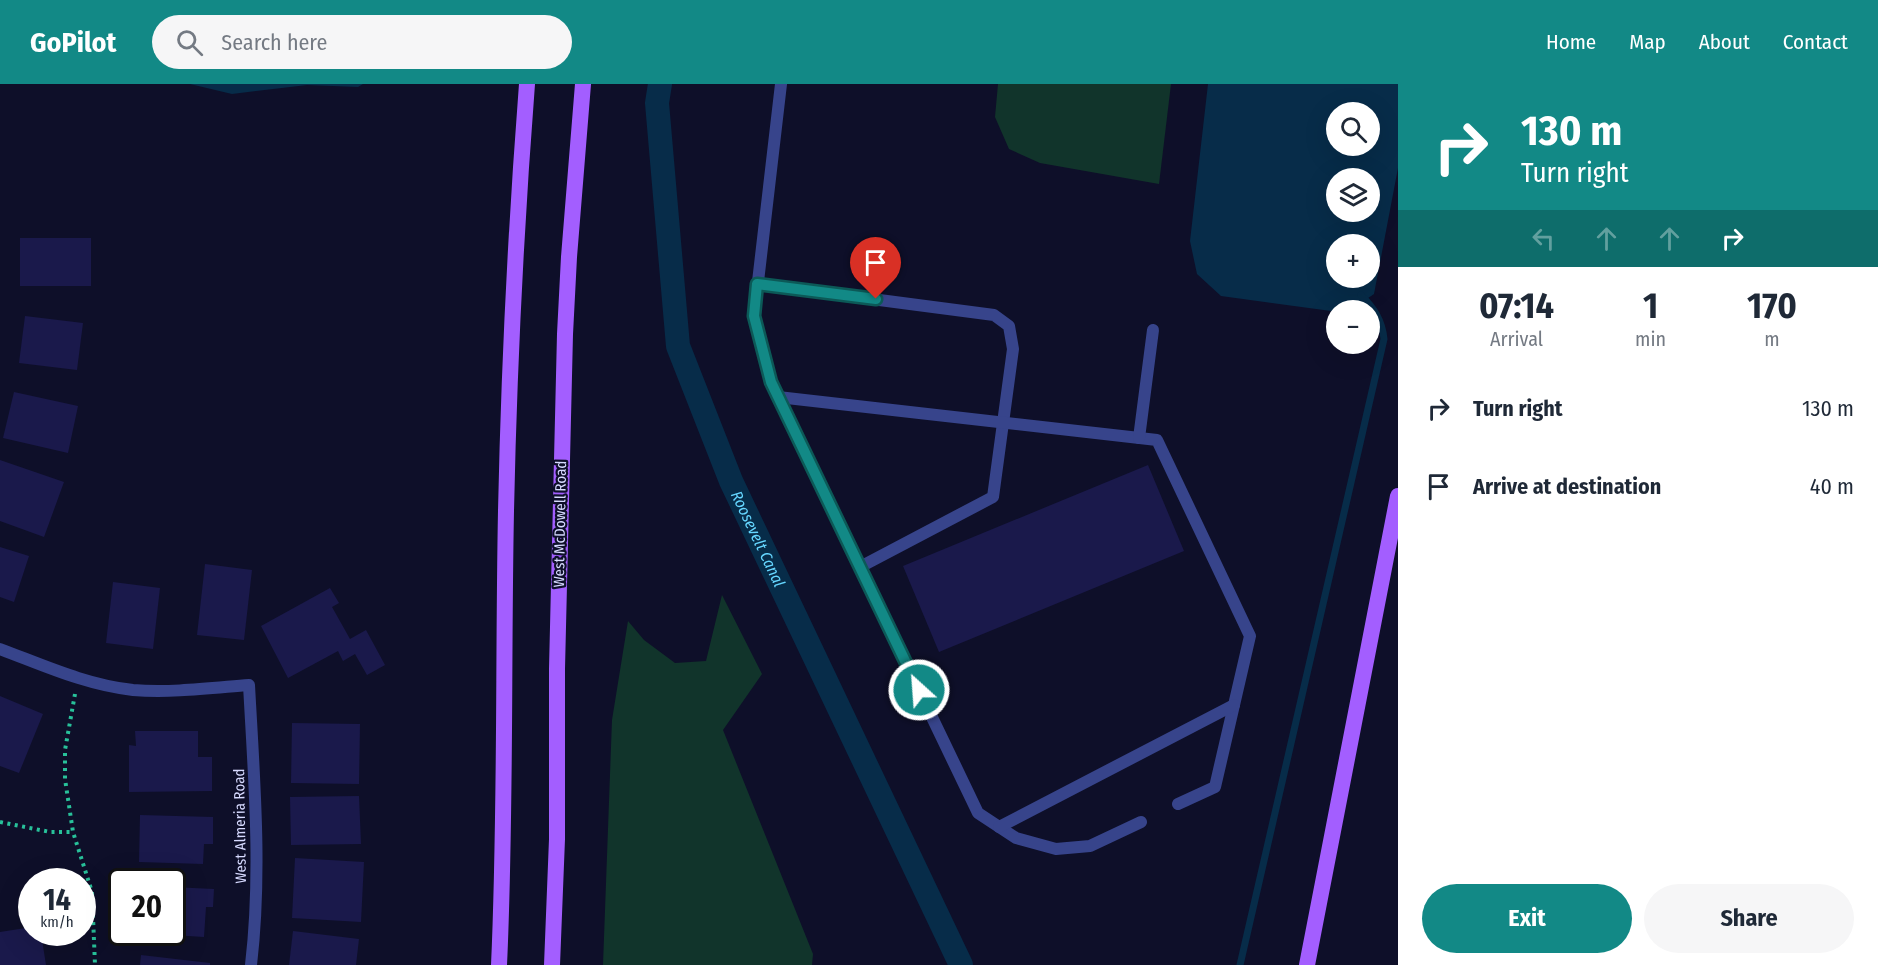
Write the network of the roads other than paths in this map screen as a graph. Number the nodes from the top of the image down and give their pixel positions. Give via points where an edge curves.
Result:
1 (527, 84) edge
2 (583, 84) edge
3 (781, 84) edge
4 (757, 284) junction
5 (1153, 330) dead end
6 (778, 397) junction
7 (1004, 423) junction
8 (1139, 438) junction
9 (1398, 496) edge
10 (860, 567) junction
11 (0, 648) edge
12 (1234, 705) junction
13 (1178, 804) dead end
14 (1141, 822) dead end
15 (999, 827) junction
16 (251, 965) edge
17 (499, 965) edge
18 (552, 965) edge
19 (1307, 965) edge

1 - 17 main road via 512,315
2 - 18 main road, West McDowell Road via 565,334
3 - 4 street
4 - 6 street via 754,316
4 - 7 street via 994,315 1009,326 1013,349
5 - 8 street
6 - 7 street
6 - 10 street
7 - 8 street
7 - 10 street via 993,497
8 - 12 street via 1157,440 1250,636
9 - 19 main road
10 - 15 street via 978,813
11 - 16 street, West Almeria Road via 80,679 133,690 249,685 256,888
12 - 13 street via 1215,787
12 - 15 street
14 - 15 street via 1090,846 1056,849 1016,838

